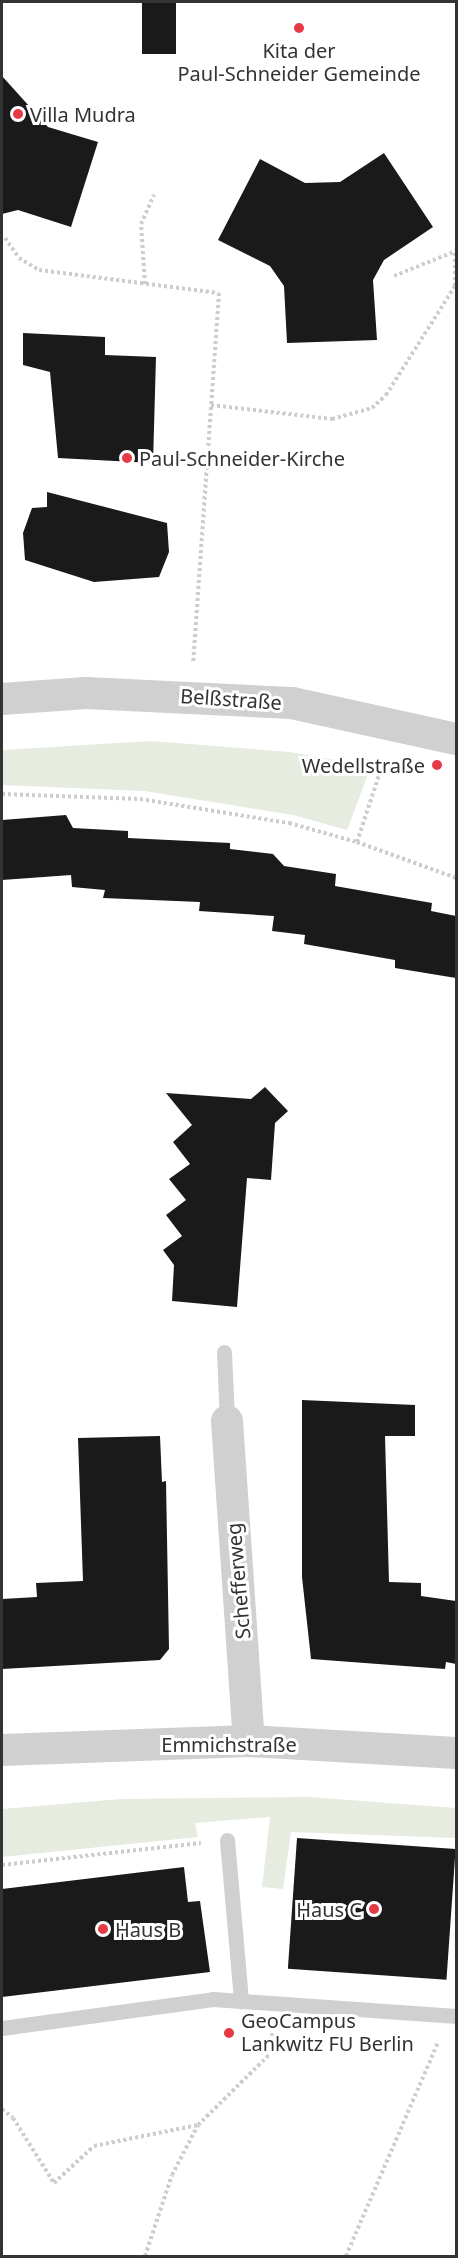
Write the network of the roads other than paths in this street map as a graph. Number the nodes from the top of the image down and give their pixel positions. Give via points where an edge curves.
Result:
1 (2, 699) edge
2 (456, 739) edge
3 (224, 1352) dead end
4 (227, 1421) joint
5 (249, 1741) junction
6 (2, 1750) edge
7 (456, 1753) edge
8 (227, 1840) road end
9 (241, 2001) junction
10 (453, 2015) edge
11 (2, 2028) edge

1 - 2 street, Belßstraße via 86,693 292,703
3 - 4 lane
4 - 5 street, Schefferweg
5 - 6 street, Emmichstraße
5 - 7 street, Emmichstraße
8 - 9 lane
9 - 10 lane
9 - 11 lane via 213,1999

